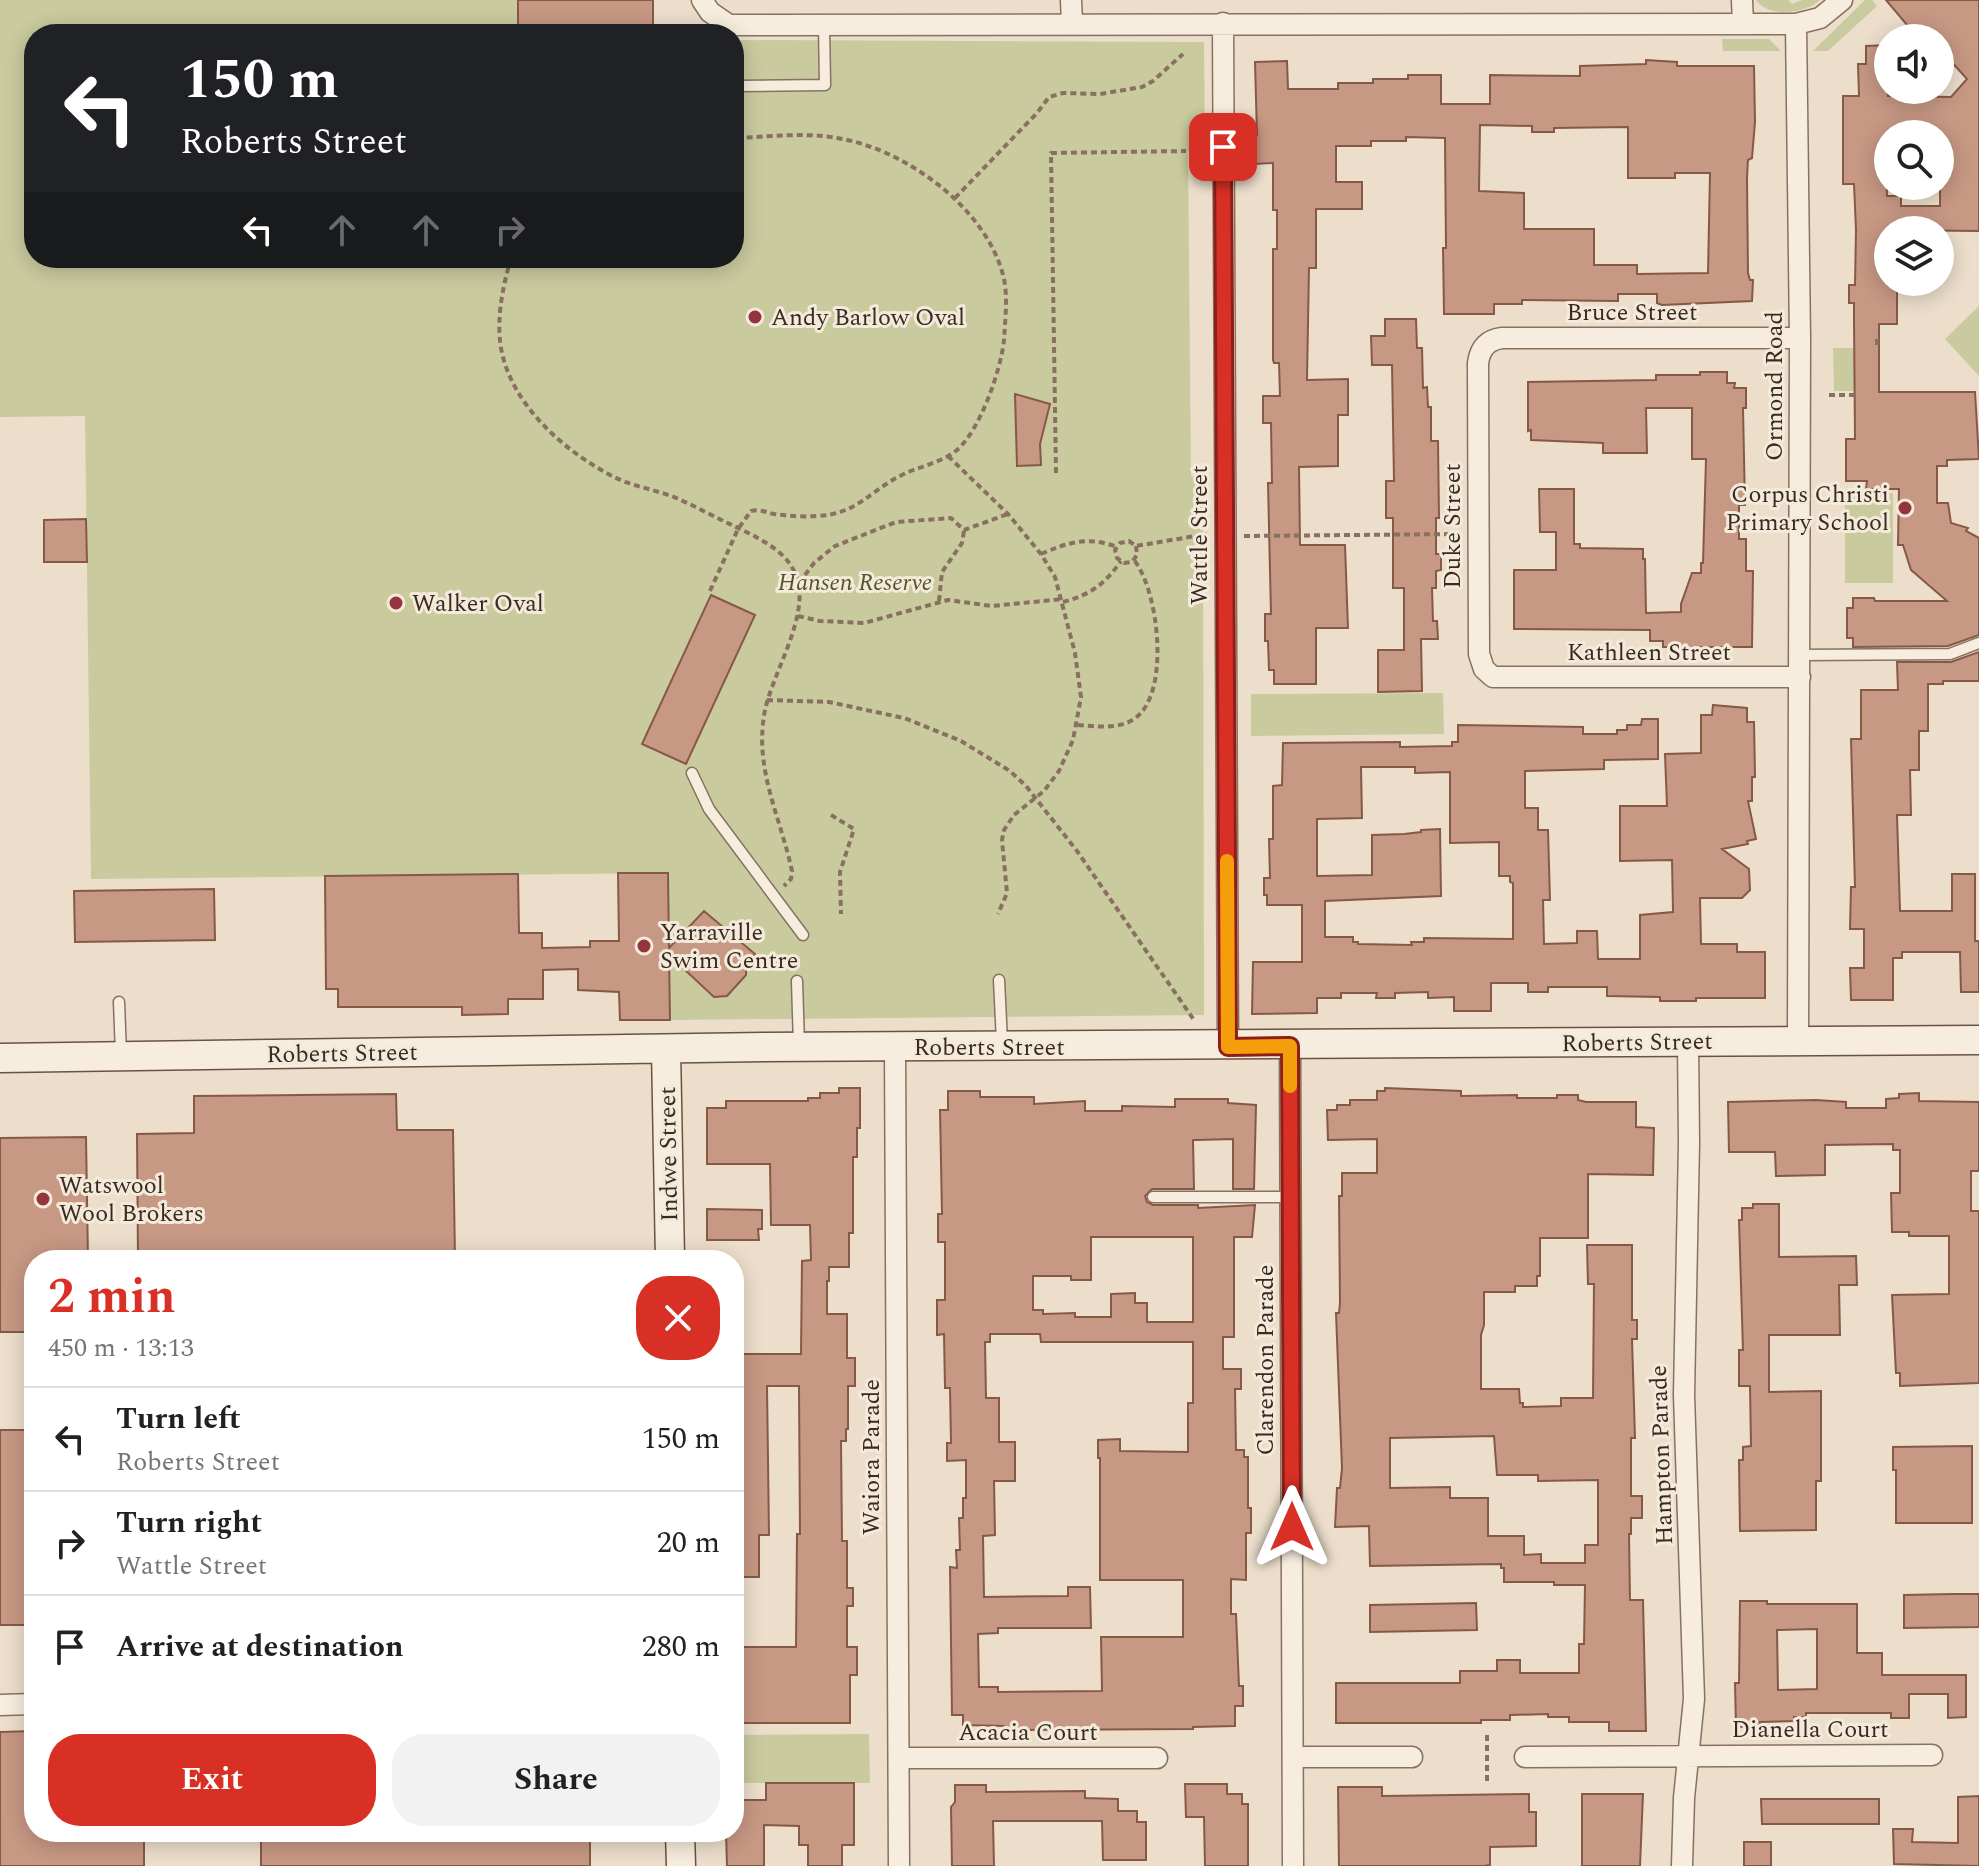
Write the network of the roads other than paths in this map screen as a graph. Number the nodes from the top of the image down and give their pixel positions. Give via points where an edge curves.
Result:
1 (1071, 0) edge
2 (1742, 0) edge
3 (1842, 0) edge
4 (706, 4) edge
5 (1072, 23) junction
6 (1223, 23) junction
7 (728, 24) edge
8 (1743, 24) junction
9 (1796, 24) junction
10 (744, 25) edge
11 (824, 25) junction
12 (744, 86) edge
13 (1800, 338) junction
14 (1478, 363) joint
15 (1979, 643) edge
16 (1800, 655) junction
17 (1800, 677) junction
18 (1499, 679) joint
19 (692, 773) dead end
20 (803, 935) dead end
21 (999, 980) dead end
22 (797, 981) dead end
23 (119, 1002) dead end
24 (1979, 1040) edge
25 (1688, 1041) junction
26 (1798, 1041) junction
27 (1290, 1046) junction
28 (895, 1047) junction
29 (1003, 1047) junction
30 (1228, 1047) junction
31 (799, 1048) junction
32 (666, 1049) junction
33 (121, 1056) junction
34 (0, 1058) edge
35 (1153, 1197) dead end
36 (1291, 1197) junction
37 (670, 1250) edge
38 (24, 1704) edge
39 (0, 1705) edge
40 (1932, 1755) dead end
41 (1689, 1756) junction
42 (1293, 1757) junction
43 (1412, 1757) dead end
44 (1525, 1757) dead end
45 (899, 1758) junction
46 (1157, 1758) dead end
47 (680, 1842) edge
48 (681, 1866) edge
49 (899, 1866) edge
50 (1293, 1866) edge
51 (1682, 1866) edge

1 - 5 street
2 - 8 street
3 - 9 street via 1820,18
4 - 7 street
5 - 6 street
5 - 11 street
6 - 8 street
6 - 30 street, Wattle Street
8 - 9 street
9 - 13 street, Ormond Road
10 - 11 street
11 - 12 lane via 825,85
13 - 14 street, Bruce Street via 1502,338 1484,346
13 - 16 street, Ormond Road
14 - 18 street, Duke Street via 1479,654 1484,669
15 - 16 lane via 1950,654
16 - 17 street, Ormond Road
17 - 18 street, Kathleen Street
17 - 26 street, Ormond Road
19 - 20 lane via 709,809
21 - 29 lane
22 - 31 lane
23 - 33 lane
24 - 26 street, Roberts Street
25 - 26 street, Roberts Street
25 - 27 street, Roberts Street
25 - 41 street, Hampton Parade via 1684,1395 1694,1669
27 - 30 street, Roberts Street
27 - 36 street, Clarendon Parade
28 - 29 street, Roberts Street
28 - 31 street, Roberts Street
28 - 45 street, Waiora Parade
29 - 30 street, Roberts Street
31 - 32 street, Roberts Street
32 - 33 street, Roberts Street
32 - 37 street, Indwe Street
33 - 34 street, Roberts Street
35 - 36 lane
36 - 42 street, Clarendon Parade
38 - 39 street
40 - 41 street, Dianella Court
41 - 44 street, Dianella Court
41 - 51 street, Hampton Parade
42 - 43 street
42 - 50 street, Clarendon Parade
45 - 46 street, Acacia Court
45 - 49 street, Waiora Parade
47 - 48 street

